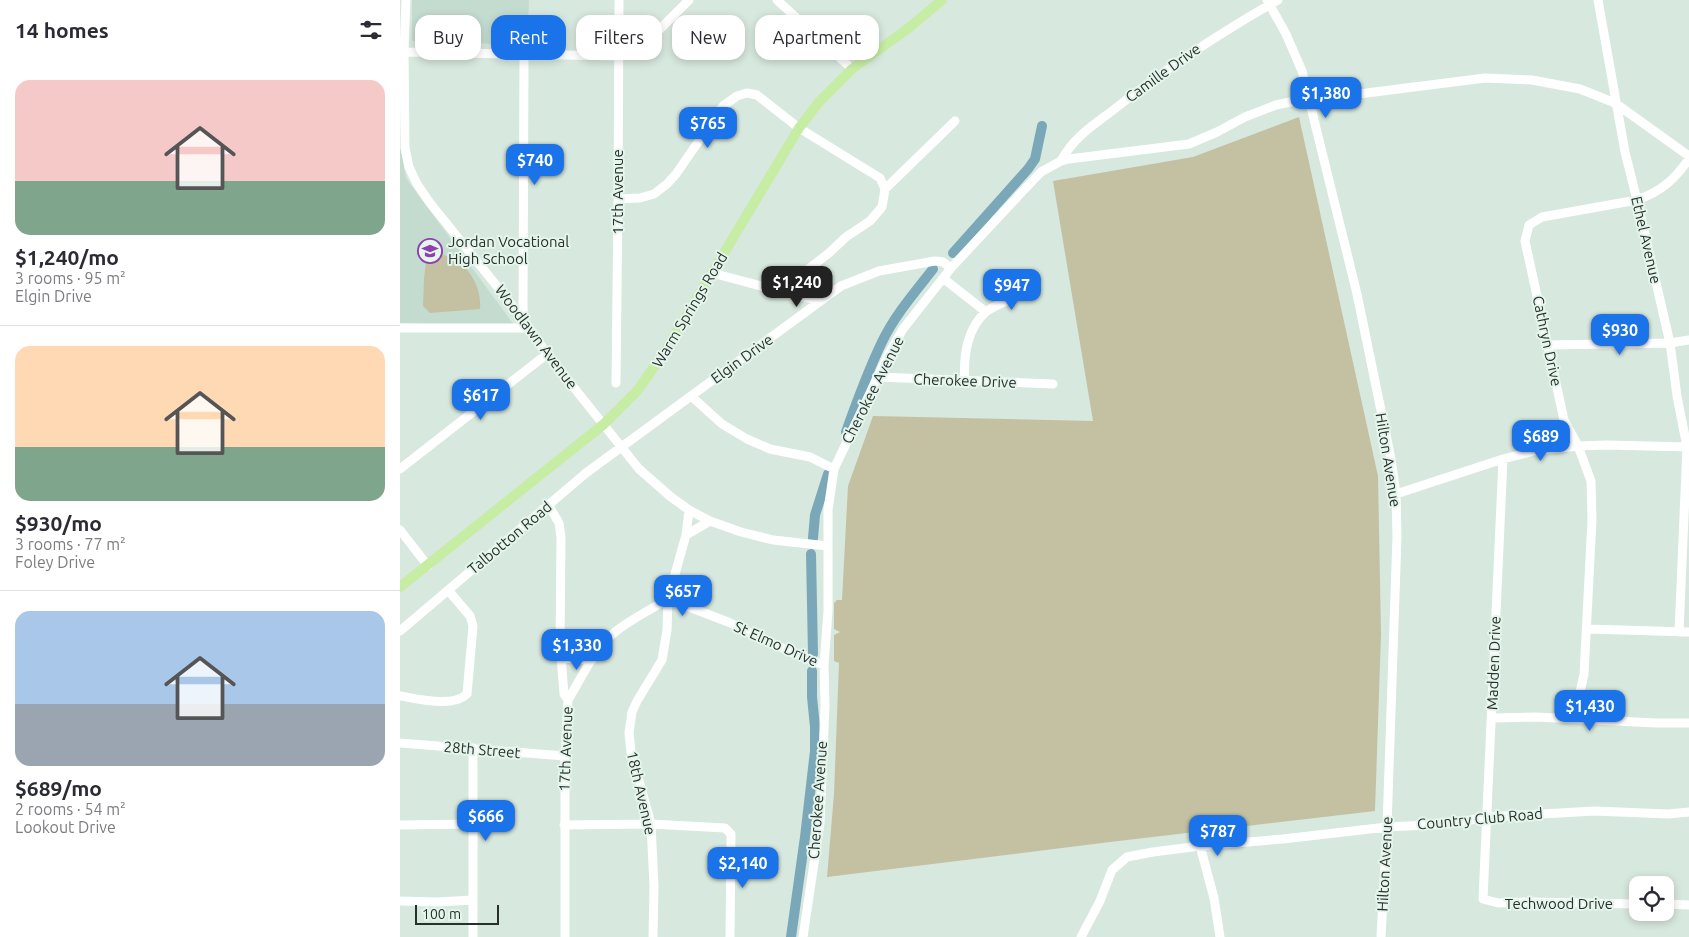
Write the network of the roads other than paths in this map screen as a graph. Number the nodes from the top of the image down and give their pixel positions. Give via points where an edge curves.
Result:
1 (406, 0) edge
2 (619, 0) edge
3 (689, 0) edge
4 (942, 0) edge
5 (1278, 0) edge
6 (1598, 0) edge
7 (780, 1) edge
8 (1268, 2) edge
9 (619, 15) edge
10 (662, 27) edge
11 (402, 52) edge
12 (491, 53) edge
13 (524, 60) edge
14 (619, 60) edge
15 (852, 69) junction
16 (1309, 98) junction
17 (1615, 103) junction
18 (956, 121) dead end
19 (799, 128) junction
20 (1073, 143) junction
21 (1689, 157) edge
22 (1078, 158) junction
23 (1061, 161) junction
24 (885, 189) junction
25 (618, 199) junction
26 (1637, 200) junction
27 (951, 268) junction
28 (712, 273) junction
29 (944, 278) junction
30 (780, 290) junction
31 (1027, 292) dead end
32 (820, 301) junction
33 (986, 312) junction
34 (523, 319) junction
35 (400, 328) edge
36 (529, 328) junction
37 (1689, 340) edge
38 (1670, 343) junction
39 (1549, 345) junction
40 (547, 354) junction
41 (878, 377) junction
42 (965, 380) junction
43 (616, 383) dead end
44 (1052, 384) dead end
45 (692, 396) junction
46 (604, 424) junction
47 (622, 446) junction
48 (1578, 446) junction
49 (1688, 447) edge
50 (1503, 460) junction
51 (400, 469) edge
52 (834, 469) junction
53 (1396, 494) junction
54 (549, 506) junction
55 (689, 510) junction
56 (710, 521) junction
57 (400, 530) edge
58 (686, 535) junction
59 (828, 546) junction
60 (428, 566) junction
61 (400, 588) edge
62 (448, 590) junction
63 (668, 599) junction
64 (1586, 629) junction
65 (400, 631) edge
66 (1684, 632) edge
67 (562, 658) junction
68 (592, 660) junction
69 (824, 665) junction
70 (400, 696) edge
71 (568, 700) junction
72 (1492, 718) junction
73 (1572, 719) junction
74 (1689, 723) edge
75 (400, 743) edge
76 (474, 748) junction
77 (565, 756) junction
78 (1689, 812) edge
79 (1488, 817) junction
80 (474, 824) junction
81 (651, 824) junction
82 (400, 825) edge
83 (564, 825) junction
84 (1387, 827) junction
85 (1200, 846) junction
86 (1485, 866) joint
87 (473, 900) junction
88 (400, 901) edge
89 (1629, 904) edge
90 (1674, 904) edge
91 (1689, 905) edge
92 (473, 937) edge
93 (565, 937) edge
94 (653, 937) edge
95 (730, 937) edge
96 (803, 937) edge
97 (1081, 937) edge
98 (1220, 937) edge
99 (1381, 937) edge

1 - 11 street, Woodlawn Avenue
2 - 9 street, 17th Avenue
3 - 10 street
4 - 15 main road, Warm Springs Road
5 - 8 street, Camille Drive
6 - 17 street, Ethel Avenue
7 - 15 street
8 - 16 street, Hilton Avenue via 1296,54
8 - 20 street, Camille Drive via 1180,59
11 - 12 street
11 - 34 street, Woodlawn Avenue via 408,167 430,203
13 - 34 street
14 - 25 street, 17th Avenue
15 - 19 main road, Warm Springs Road
16 - 17 street, Cherokee Avenue via 1485,78 1532,80 1580,89
16 - 22 street, Cherokee Avenue via 1245,116 1189,144
16 - 53 street, Hilton Avenue via 1358,294
17 - 21 street, Cherokee Avenue
17 - 26 street, Ethel Avenue
18 - 24 street
19 - 24 street via 880,178
19 - 25 street via 757,95 737,96 723,106 666,184 654,194
19 - 28 main road, Warm Springs Road
20 - 22 street
20 - 23 street, Camille Drive
21 - 26 street, Cathryn Drive via 1667,185
22 - 23 street, Cherokee Avenue
23 - 27 street, Cherokee Avenue via 1041,172
24 - 30 street via 882,207 870,221
25 - 43 street, 17th Avenue
26 - 38 street, Ethel Avenue
26 - 39 street, Cathryn Drive via 1542,217 1529,225 1525,241
27 - 29 street, Cherokee Avenue
27 - 32 street, Elgin Drive via 935,261 879,271 841,286
28 - 30 street
28 - 46 main road, Warm Springs Road via 645,382
29 - 33 street
29 - 41 street, Cherokee Avenue via 896,341
30 - 32 street
31 - 33 street
32 - 45 street, Elgin Drive
33 - 42 street via 971,333 964,366
34 - 36 street, Woodlawn Avenue
35 - 36 street
36 - 40 street, Woodlawn Avenue
37 - 38 street
38 - 39 street
38 - 49 street, Ethel Avenue
39 - 48 street, Cathryn Drive via 1564,420
40 - 46 street, Woodlawn Avenue
40 - 51 street
41 - 42 street, Cherokee Drive
41 - 52 street, Cherokee Avenue
42 - 44 street, Cherokee Drive
45 - 47 street, Elgin Drive
45 - 52 street via 722,424 747,439 770,449 810,457
46 - 47 street, Woodlawn Avenue
46 - 60 main road, Warm Springs Road
47 - 54 street, Talbotton Road
47 - 55 street, Woodlawn Avenue via 639,469
48 - 49 street
48 - 50 street via 1534,451
48 - 64 street, Cathryn Drive via 1591,481
49 - 66 street, Ethel Avenue
50 - 53 street
50 - 72 street, Madden Drive
52 - 59 street, Cherokee Avenue via 828,510
53 - 84 street, Hilton Avenue
54 - 62 street, Talbotton Road
54 - 67 street, 17th Avenue via 559,524 561,537
55 - 56 street, Woodlawn Avenue
55 - 58 street, 18th Avenue
56 - 58 street
56 - 59 street, Woodlawn Avenue via 773,540
57 - 60 street
58 - 63 street, 18th Avenue
59 - 69 street, Cherokee Avenue
60 - 61 main road, Warm Springs Road
62 - 65 street, Talbotton Road
62 - 70 street via 470,616 473,626 466,694 455,701 444,702
63 - 68 street via 614,633
63 - 69 street, St Elmo Drive
63 - 81 street, 18th Avenue via 668,630 662,660 636,701 629,733 631,752
64 - 66 street
64 - 73 street, Cathryn Drive via 1584,674
67 - 68 street
67 - 71 street, 17th Avenue via 564,694
68 - 71 street
69 - 96 street, Cherokee Avenue via 820,823
71 - 77 street, 17th Avenue
72 - 73 street
72 - 79 street, Madden Drive
73 - 74 street
75 - 76 street, 28th Street
76 - 77 street, 28th Street
76 - 80 street
77 - 83 street, 17th Avenue
78 - 79 street, Country Club Road via 1594,811
79 - 84 street, Country Club Road via 1448,824
79 - 86 street, Madden Drive
80 - 82 street
80 - 87 street
81 - 83 street
81 - 94 street, 18th Avenue
81 - 95 street via 725,828 731,834
83 - 93 street, 17th Avenue
84 - 85 street, Country Club Road
84 - 99 street, Hilton Avenue
85 - 97 street, Country Club Road via 1127,857 1112,870
85 - 98 street via 1214,898
86 - 89 street, Techwood Drive via 1483,899 1498,903
87 - 88 street
87 - 92 street
90 - 91 street

